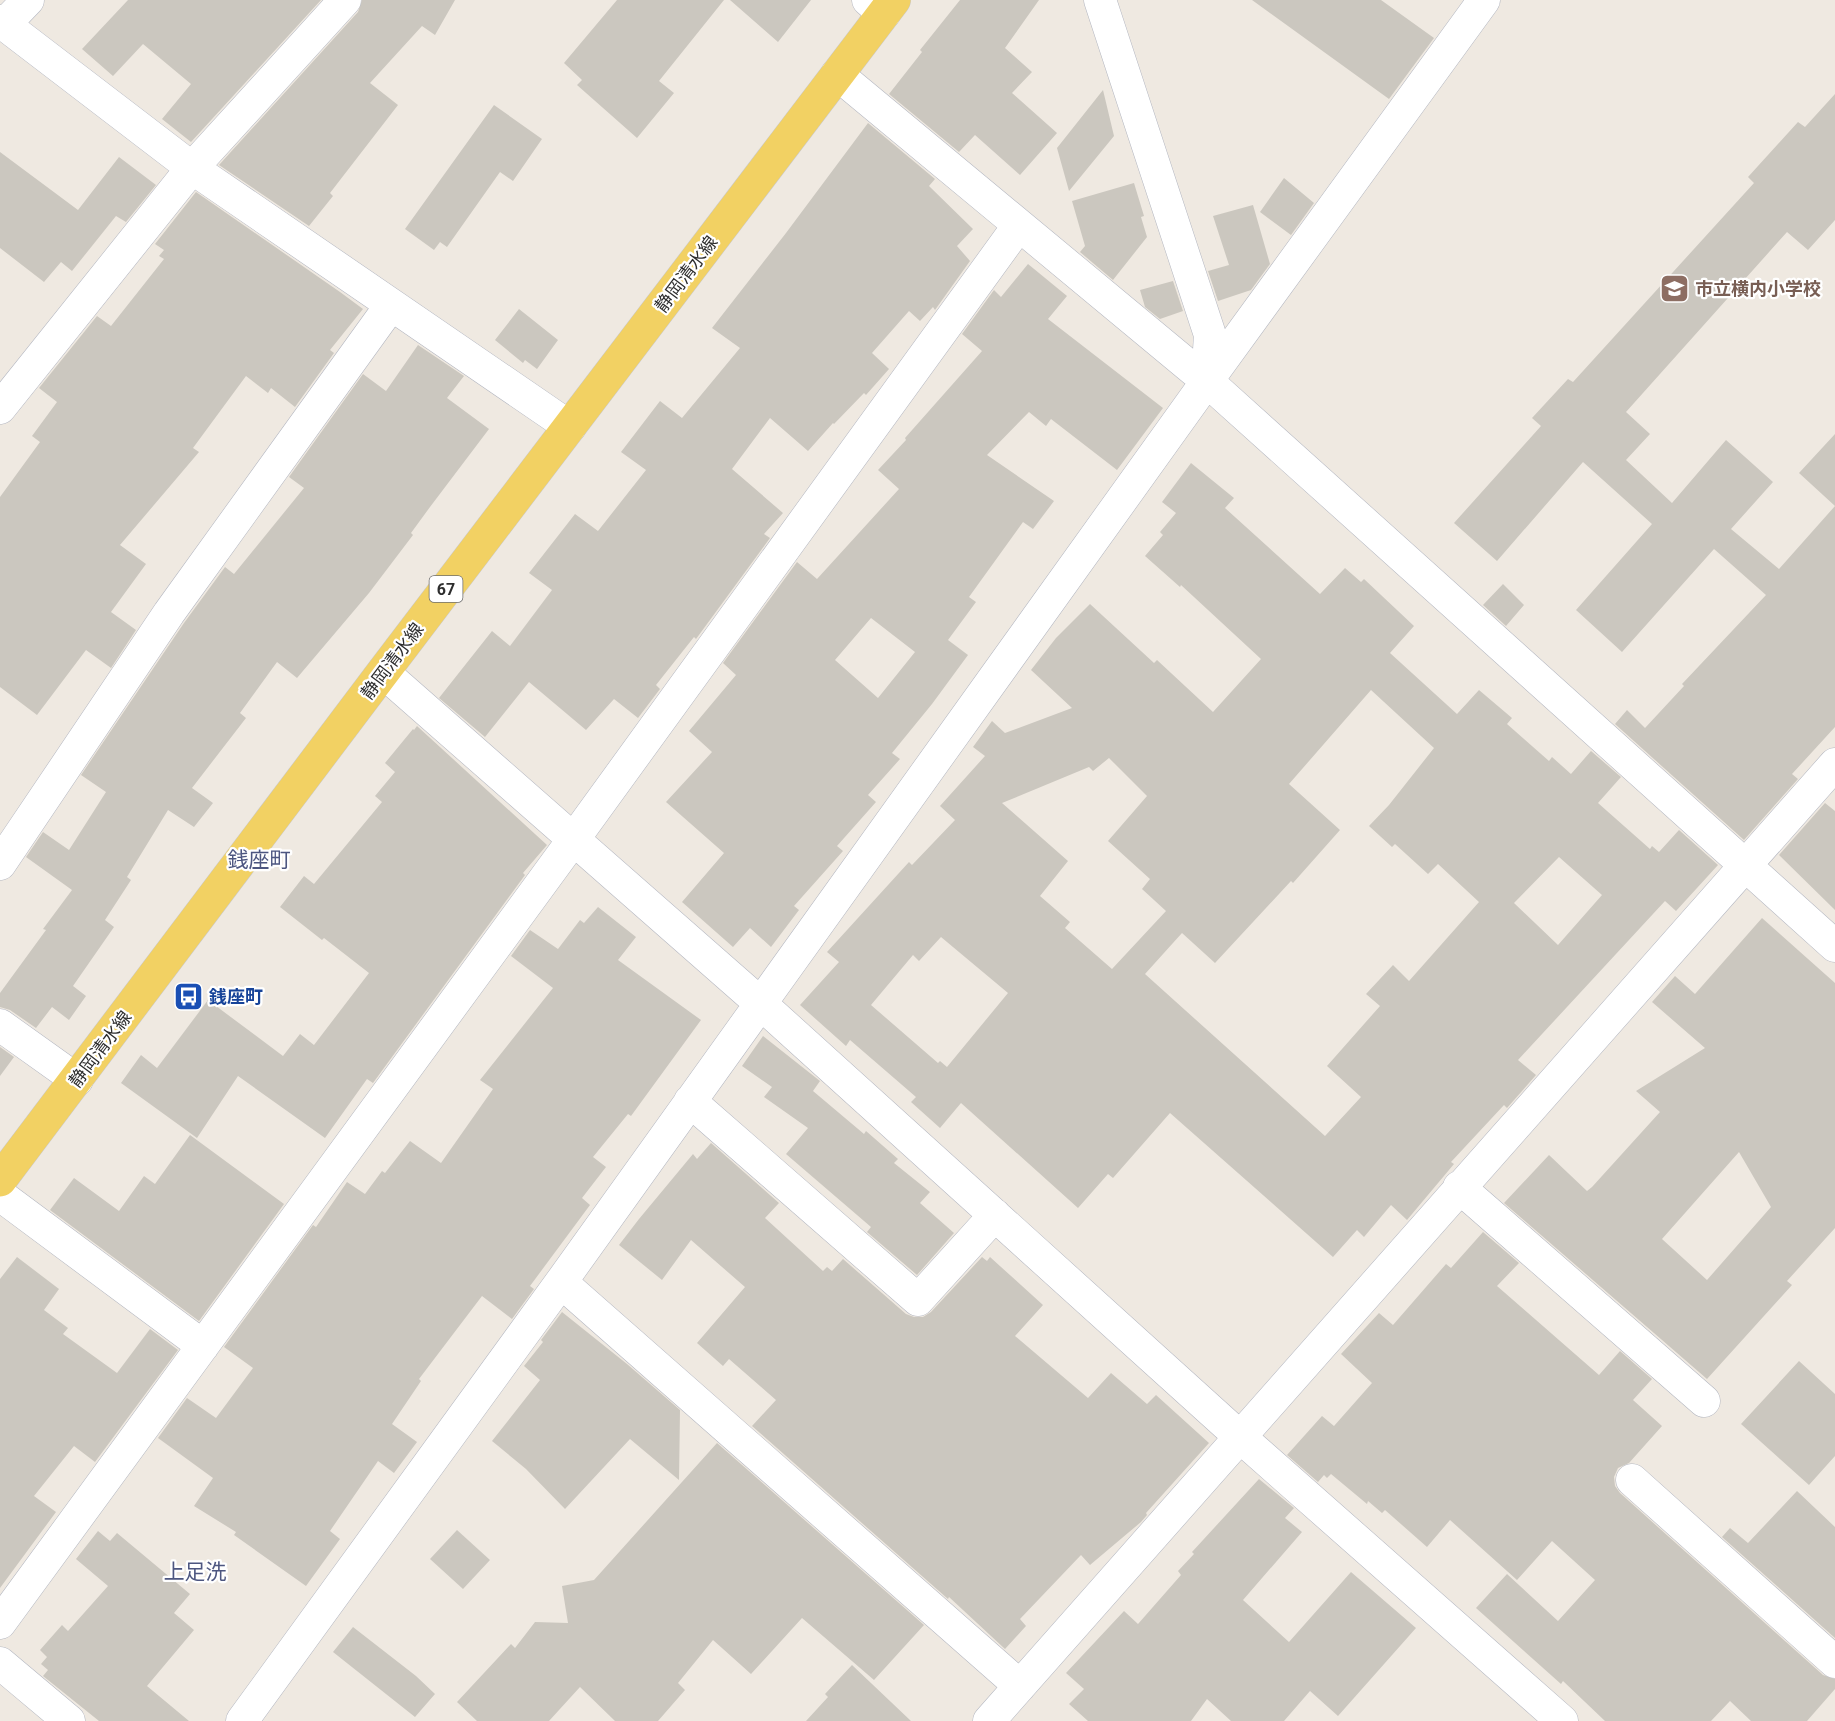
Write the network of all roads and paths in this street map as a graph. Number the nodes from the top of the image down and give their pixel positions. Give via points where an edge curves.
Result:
1 (28, 0) edge
2 (345, 0) edge
3 (1100, 0) edge
4 (1484, 0) edge
5 (882, 5) edge
6 (2, 23) edge
7 (837, 74) junction
8 (192, 168) junction
9 (1019, 225) junction
10 (391, 305) junction
11 (1207, 381) junction
12 (0, 408) edge
13 (570, 427) junction
14 (383, 672) junction
15 (1835, 764) edge
16 (573, 840) junction
17 (0, 864) edge
18 (1745, 864) junction
19 (1835, 946) edge
20 (760, 1003) junction
21 (0, 1025) edge
22 (77, 1080) junction
23 (690, 1101) junction
24 (0, 1180) edge
25 (1459, 1187) junction
26 (0, 1195) edge
27 (995, 1215) junction
28 (561, 1282) junction
29 (203, 1346) junction
30 (1704, 1401) dead end
31 (1239, 1436) junction
32 (1632, 1480) dead end
33 (0, 1623) edge
34 (1835, 1662) edge
35 (0, 1663) edge
36 (1020, 1686) junction
37 (69, 1721) edge
38 (242, 1721) edge
39 (989, 1721) edge
40 (1562, 1721) edge

1 - 6 street
2 - 8 street
3 - 11 street via 1210,335
4 - 11 street
5 - 7 main road, 静岡清水線 / 67
6 - 8 street
7 - 9 street
7 - 13 main road, 静岡清水線 / 67
8 - 10 street
8 - 12 street
9 - 11 street
9 - 16 street
10 - 13 street
10 - 17 street via 169,614
11 - 18 street
11 - 20 street
13 - 14 main road, 静岡清水線 / 67
14 - 16 street
14 - 22 main road, 静岡清水線 / 67
15 - 18 street
16 - 20 street
16 - 29 street
18 - 19 street
18 - 25 street
20 - 23 street
20 - 27 street
21 - 22 street
22 - 24 main road, 静岡清水線 / 67
23 - 27 street via 918,1300
23 - 28 street
25 - 30 street
25 - 31 street
26 - 29 street
27 - 31 street
28 - 36 street
28 - 38 street
29 - 33 street
31 - 36 street
31 - 40 street
32 - 34 street
35 - 37 street
36 - 39 street

